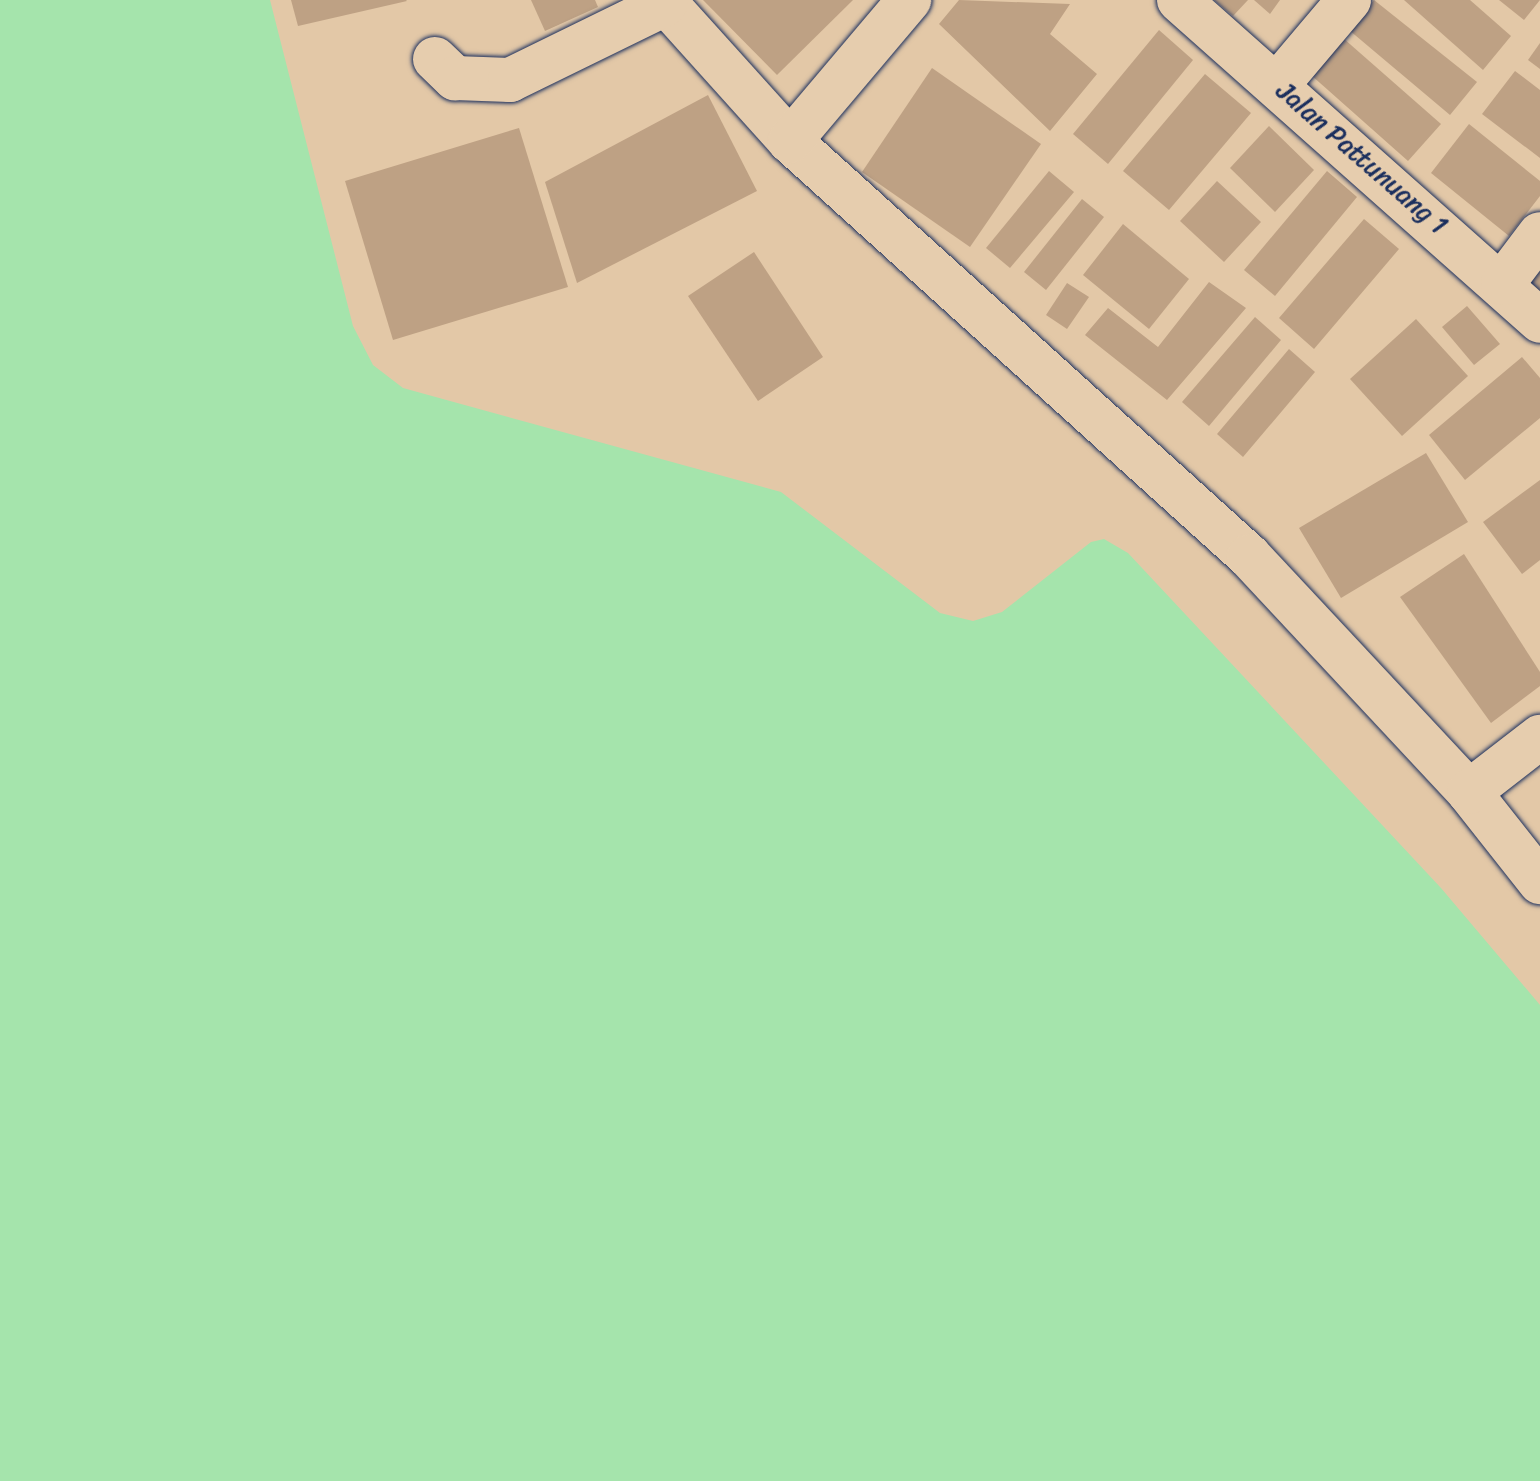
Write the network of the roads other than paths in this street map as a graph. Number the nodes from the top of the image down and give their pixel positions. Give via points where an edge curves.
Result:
1 (909, 0) edge
2 (1179, 0) edge
3 (1349, 0) edge
4 (664, 2) edge
5 (435, 59) dead end
6 (1278, 84) junction
7 (790, 141) junction
8 (1540, 234) edge
9 (1503, 283) junction
10 (1540, 321) edge
11 (1540, 737) edge
12 (1469, 792) junction
13 (1540, 882) edge

1 - 7 street
2 - 6 street, Jalan Pattunuang 1
3 - 6 street
4 - 5 street via 510,80 455,78
4 - 7 street
6 - 9 street, Jalan Pattunuang 1
7 - 12 street via 1249,556
8 - 9 street
9 - 10 street, Jalan Pattunuang 1
11 - 12 street
12 - 13 street

